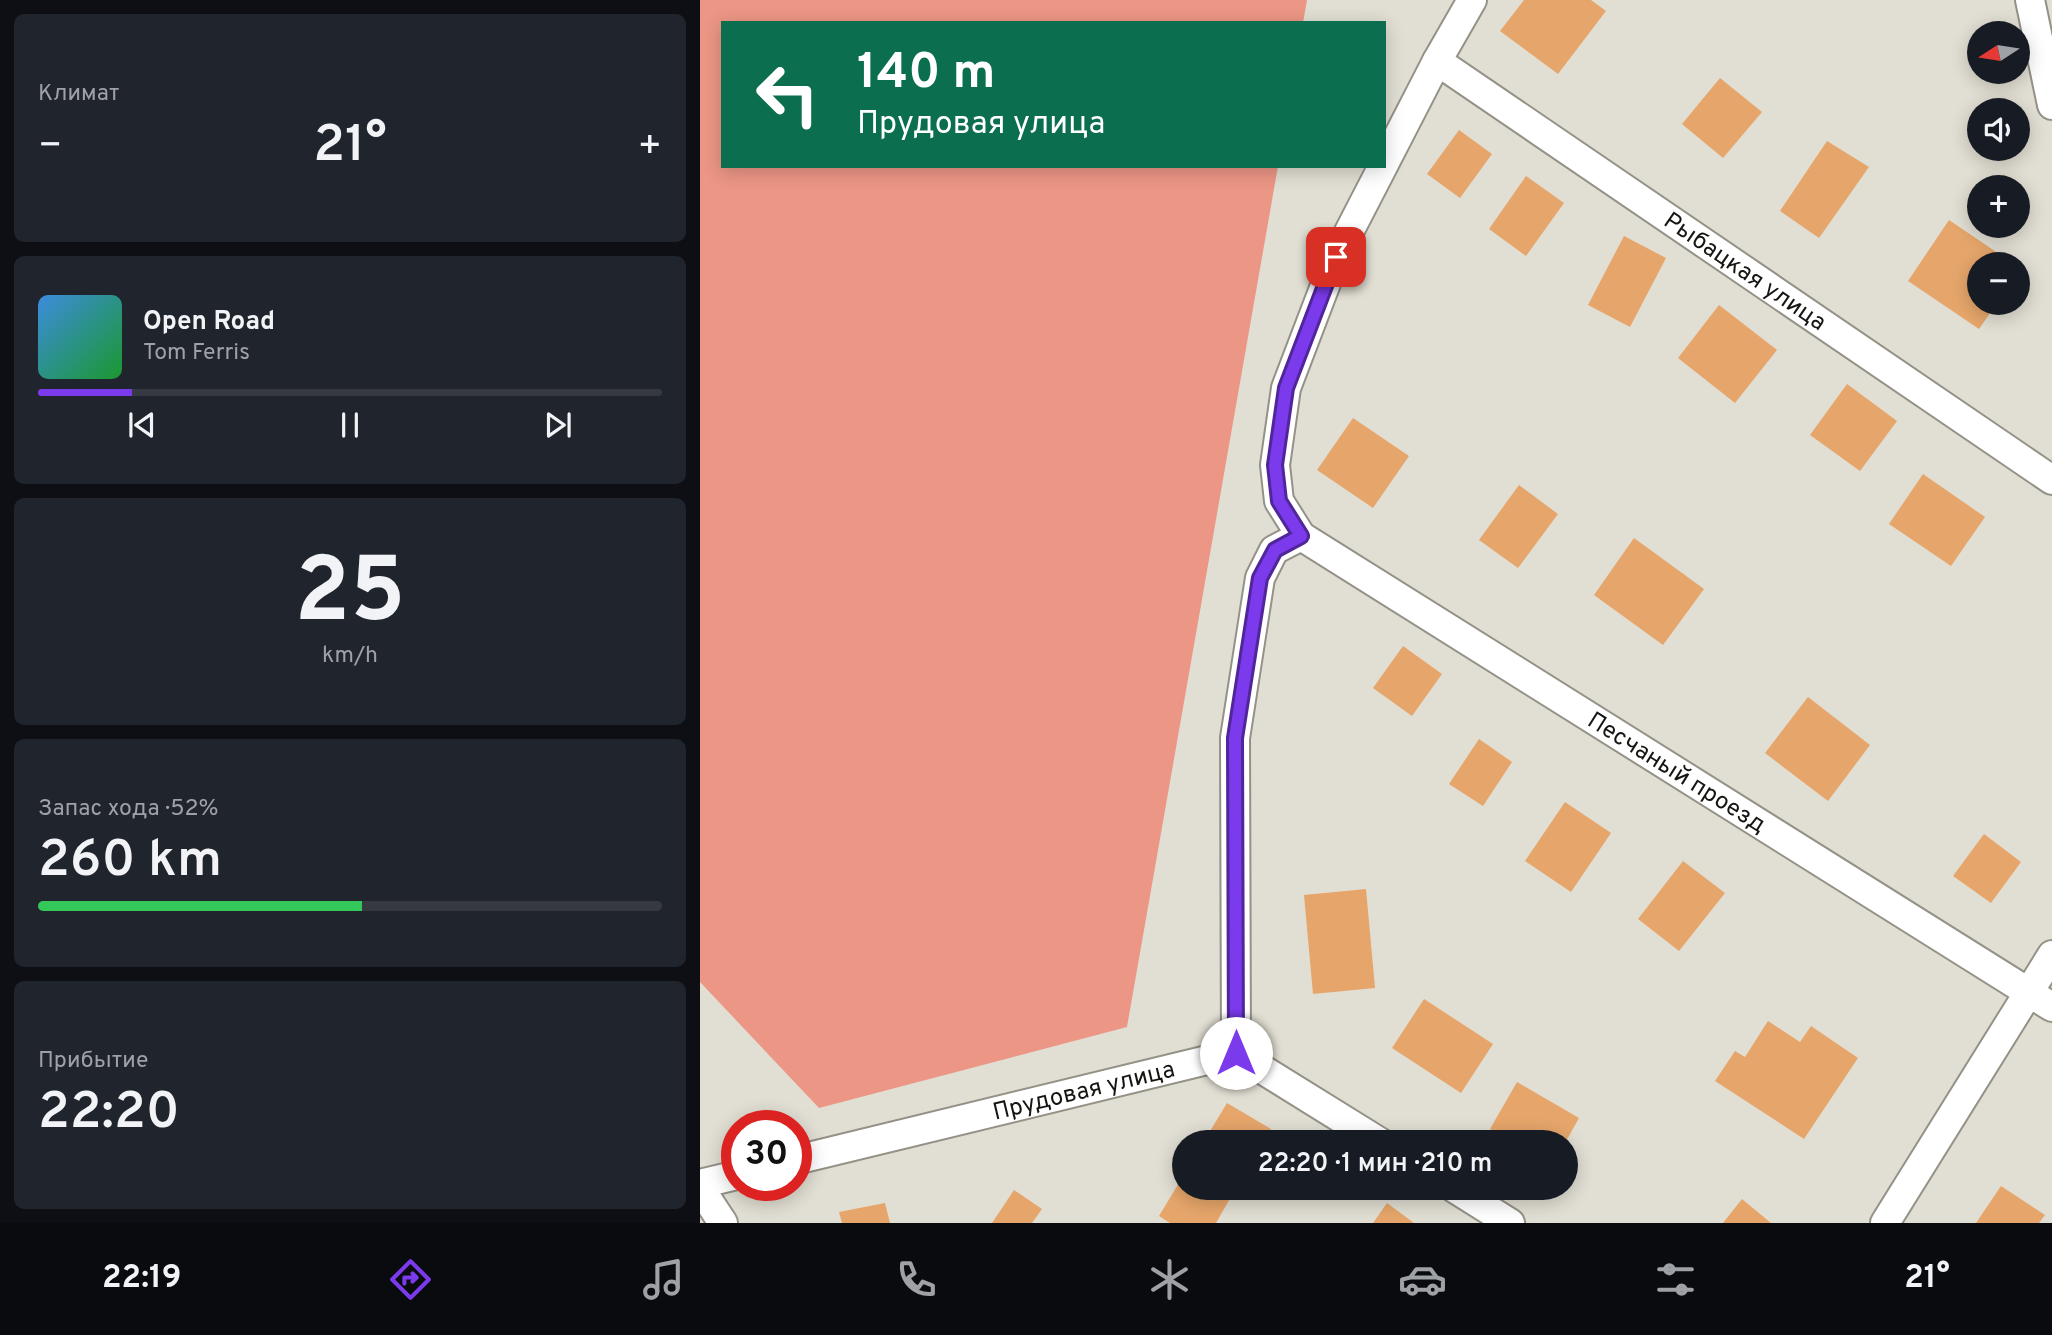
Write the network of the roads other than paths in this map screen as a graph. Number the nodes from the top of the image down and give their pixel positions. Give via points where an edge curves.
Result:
1 (1472, 0) edge
2 (2030, 0) edge
3 (1437, 61) junction
4 (2052, 105) edge
5 (1386, 161) edge
6 (1382, 168) edge
7 (2052, 480) edge
8 (1301, 536) junction
9 (2052, 955) edge
10 (2028, 992) junction
11 (2052, 1007) edge
12 (1236, 1053) junction
13 (1360, 1130) edge
14 (812, 1156) edge
15 (721, 1180) edge
16 (700, 1186) edge
17 (700, 1195) edge
18 (1473, 1200) edge
19 (706, 1223) edge
20 (723, 1223) edge
21 (1510, 1223) edge
22 (1885, 1223) edge

1 - 3 street
2 - 4 street
3 - 5 street
3 - 7 street, Рыбацкая улица
6 - 8 street via 1336,257 1286,388 1275,465 1279,501
8 - 10 street, Песчаный проезд
8 - 12 street via 1275,550 1260,578 1235,738
9 - 10 street
10 - 11 street, Песчаный проезд
10 - 22 street
12 - 13 street
12 - 14 street, Прудовая улица
15 - 16 street
16 - 20 street
17 - 19 street
18 - 21 street

